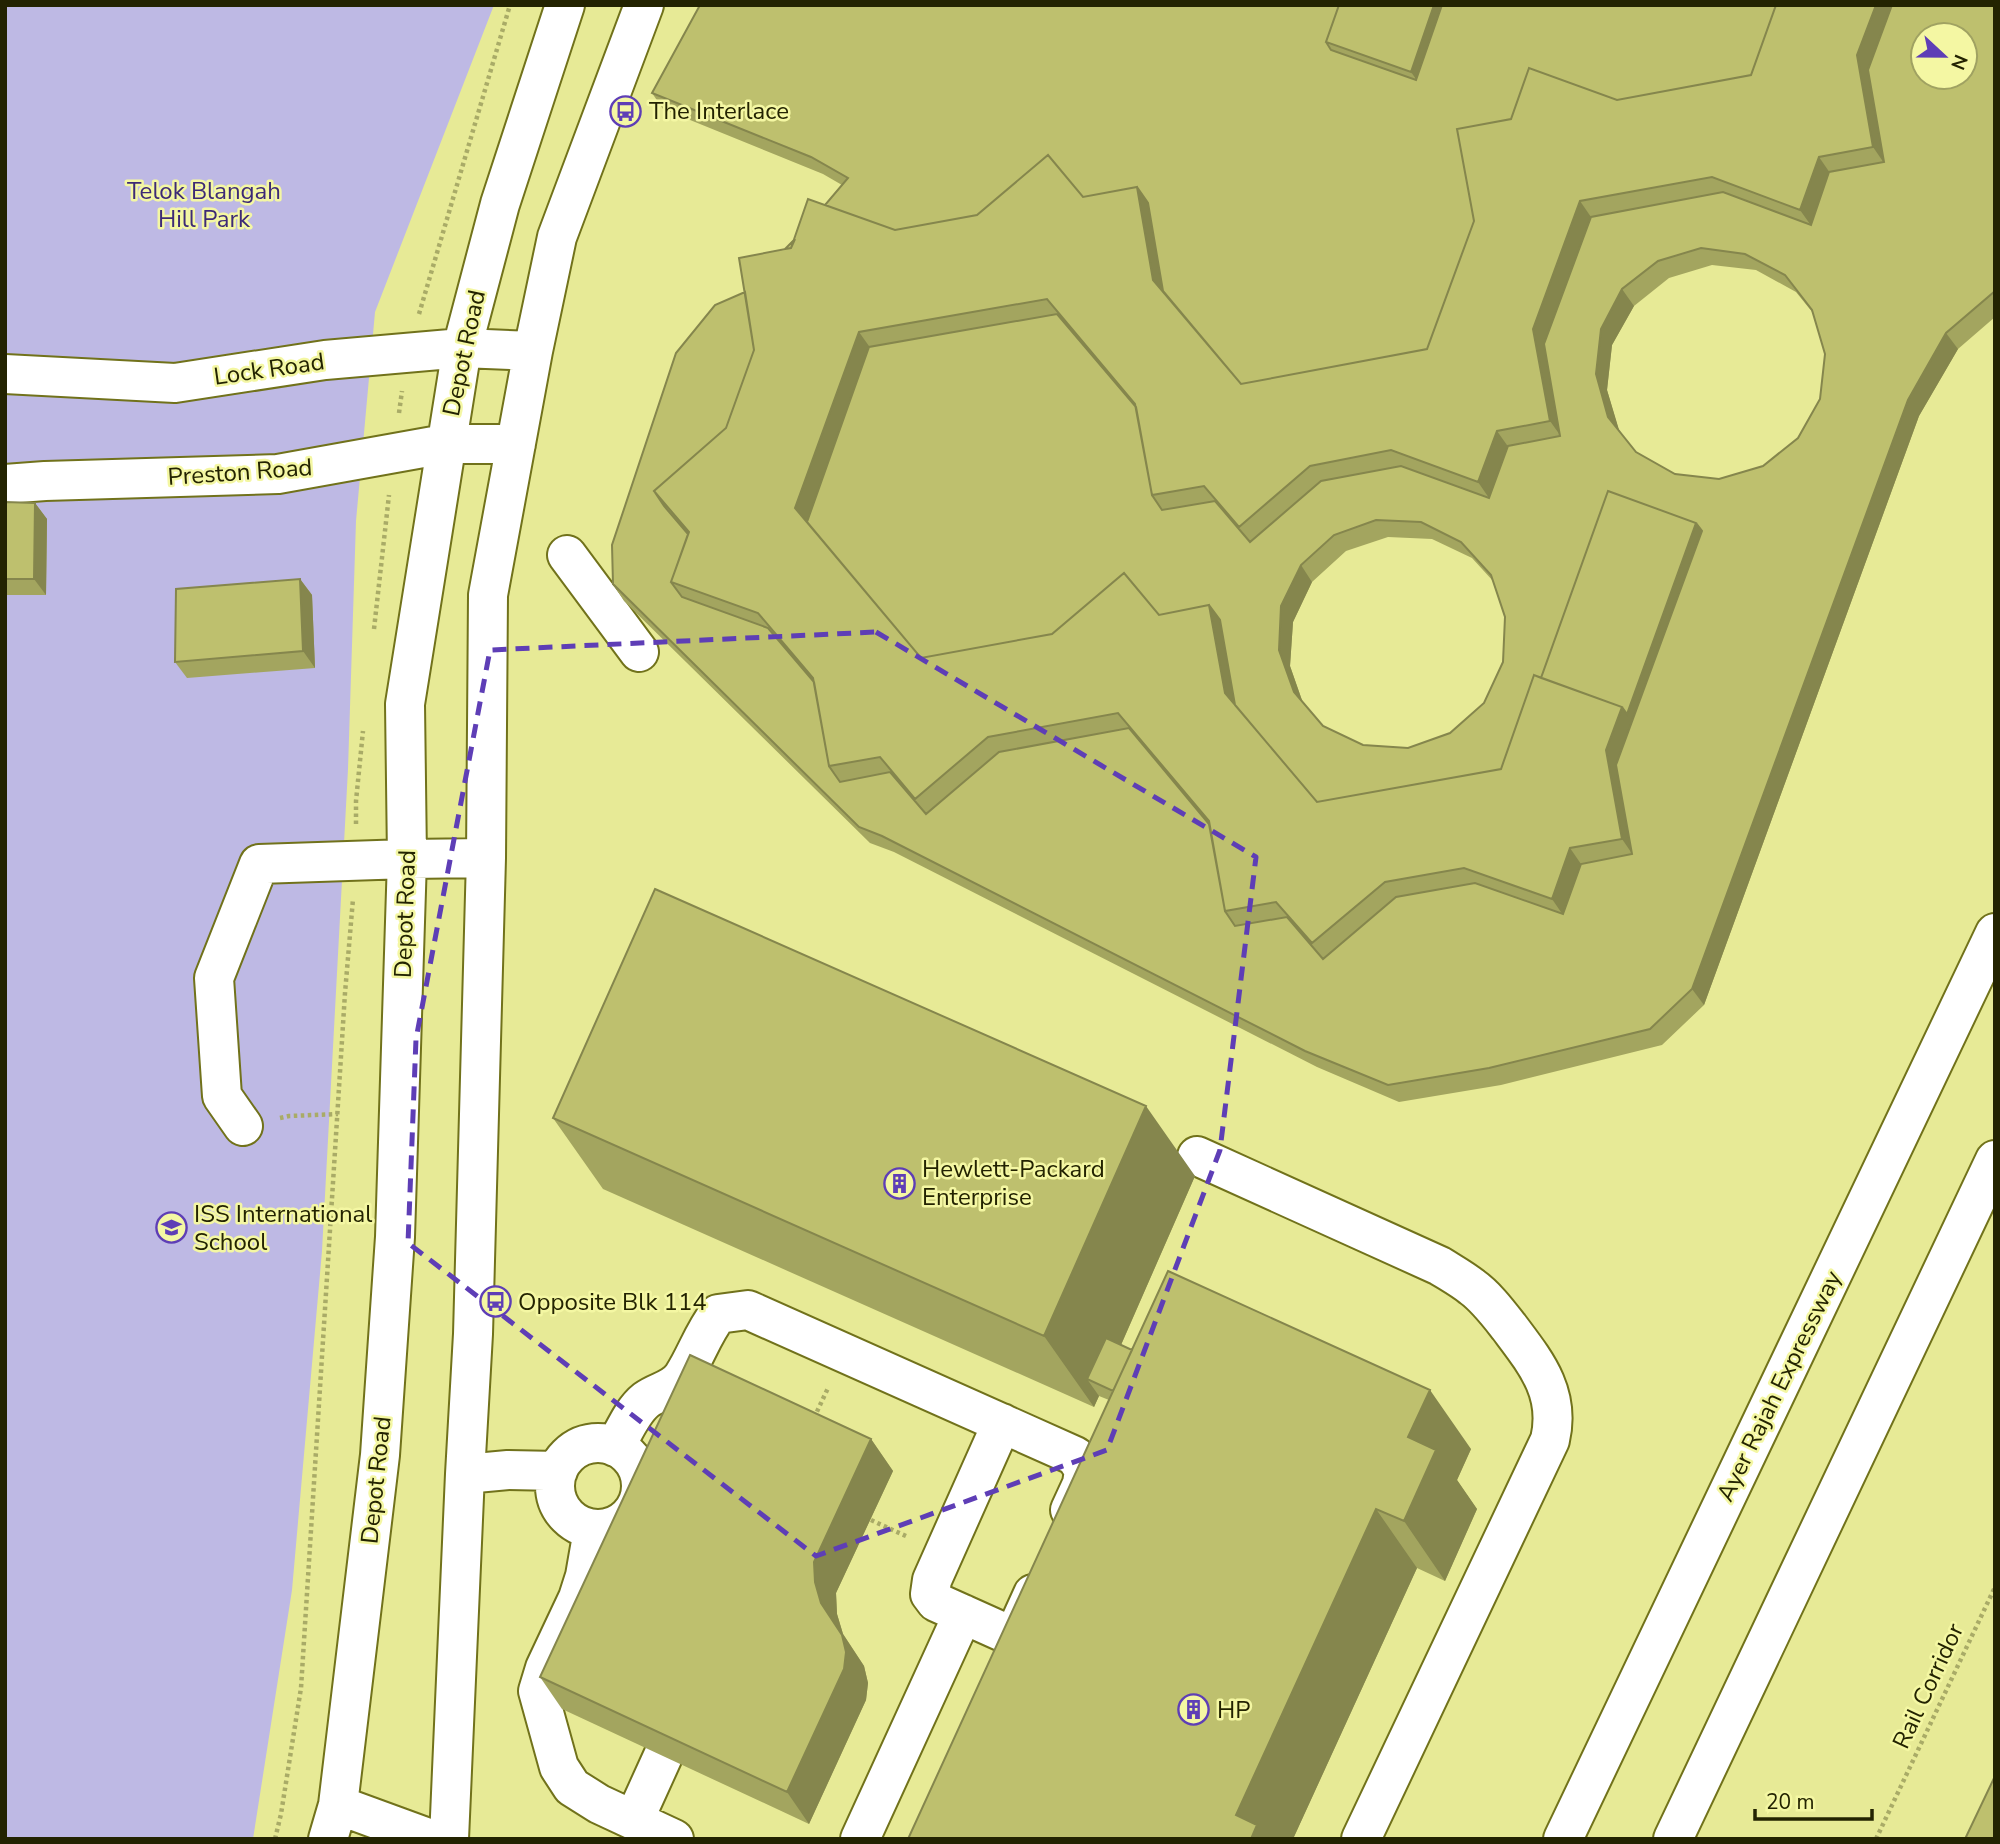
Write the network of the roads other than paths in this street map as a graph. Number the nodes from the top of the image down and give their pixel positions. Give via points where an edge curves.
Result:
1 (565, 5) edge
2 (644, 5) edge
3 (461, 348) junction
4 (533, 351) junction
5 (5, 374) edge
6 (445, 444) junction
7 (516, 444) junction
8 (5, 484) edge
9 (567, 555) dead end
10 (639, 652) dead end
11 (486, 858) junction
12 (407, 859) junction
13 (1995, 933) edge
14 (243, 1126) dead end
15 (1197, 1156) dead end
16 (1995, 1160) edge
17 (1002, 1423) junction
18 (615, 1447) junction
19 (558, 1471) junction
20 (465, 1474) junction
21 (593, 1530) junction
22 (963, 1614) junction
23 (663, 1756) edge
24 (634, 1820) junction
25 (333, 1822) edge
26 (431, 1839) edge
27 (449, 1839) edge
28 (674, 1839) edge
29 (860, 1839) edge
30 (1361, 1839) edge
31 (1563, 1839) edge
32 (1673, 1839) edge

1 - 3 main road, Depot Road via 500,204
2 - 4 main road via 557,237
3 - 4 main road, Lock Road
3 - 5 main road, Lock Road via 325,360 176,383
3 - 6 main road, Depot Road
4 - 7 main road
6 - 7 main road, Preston Road
6 - 8 main road, Preston Road via 278,474
6 - 12 main road, Depot Road via 405,704
7 - 11 main road via 488,595
9 - 10 main road
11 - 12 main road
11 - 20 main road
12 - 14 main road via 259,864 214,978 222,1096
12 - 25 main road, Depot Road via 396,1237 380,1455
13 - 31 main road, Ayer Rajah Expressway
15 - 30 main road via 1440,1266 1474,1288 1542,1373 1550,1399 1554,1422 1550,1440
16 - 32 main road
17 - 18 main road via 748,1310 719,1314 707,1327 682,1378 638,1408
17 - 22 main road via 932,1580 930,1594 936,1602
17 - 22 main road via 1075,1456 1084,1470 1082,1484 1018,1627 1005,1633
18 - 19 main road via 599,1443 582,1446 567,1456
18 - 21 main road via 631,1459 640,1477 639,1497 630,1515 614,1527
19 - 20 main road
19 - 21 main road via 555,1490 561,1509 575,1523
20 - 27 main road
21 - 24 main road via 582,1587 538,1691 559,1767 572,1787
22 - 29 main road
23 - 24 main road
24 - 28 main road
25 - 26 main road

